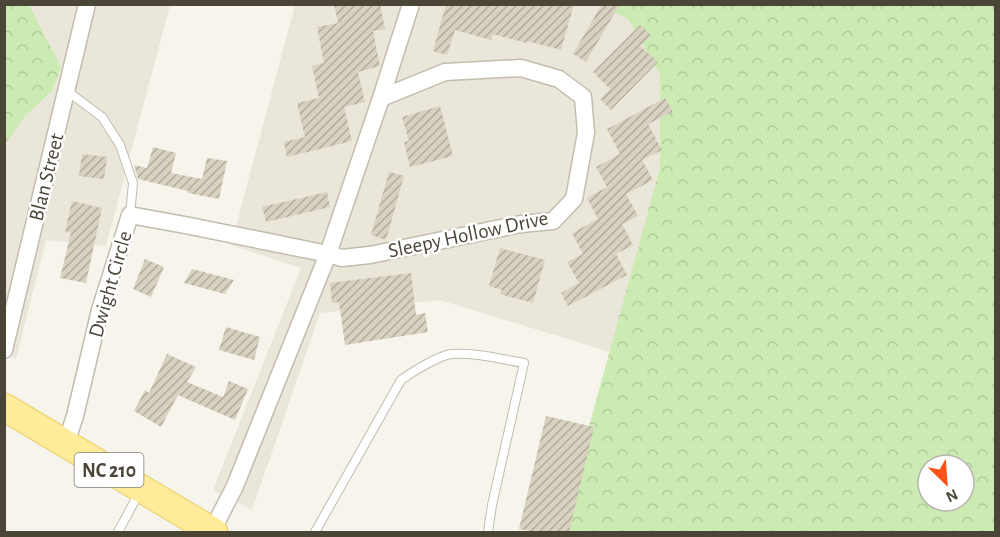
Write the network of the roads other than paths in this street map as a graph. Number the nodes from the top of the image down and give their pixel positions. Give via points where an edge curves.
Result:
1 (87, 4) edge
2 (411, 4) edge
3 (67, 91) junction
4 (381, 98) junction
5 (130, 215) junction
6 (328, 254) junction
7 (4, 350) edge
8 (4, 407) edge
9 (66, 443) junction
10 (141, 490) junction
11 (118, 532) edge
12 (213, 532) edge
13 (315, 532) edge
14 (488, 532) edge

1 - 3 street, Blan Street
2 - 4 street
3 - 5 lane via 102,117 120,145 133,183
3 - 7 street, Blan Street
4 - 6 street
4 - 6 street, Sleepy Hollow Drive via 445,72 521,68 559,79 583,97 586,133 574,199 553,221 370,255 342,258
5 - 6 street, Dwight Circle
5 - 9 street, Dwight Circle via 100,310
6 - 12 street
8 - 9 main road, NC 210
9 - 10 main road, NC 210
10 - 11 lane
10 - 12 main road, NC 210
13 - 14 lane via 401,380 448,354 524,363

